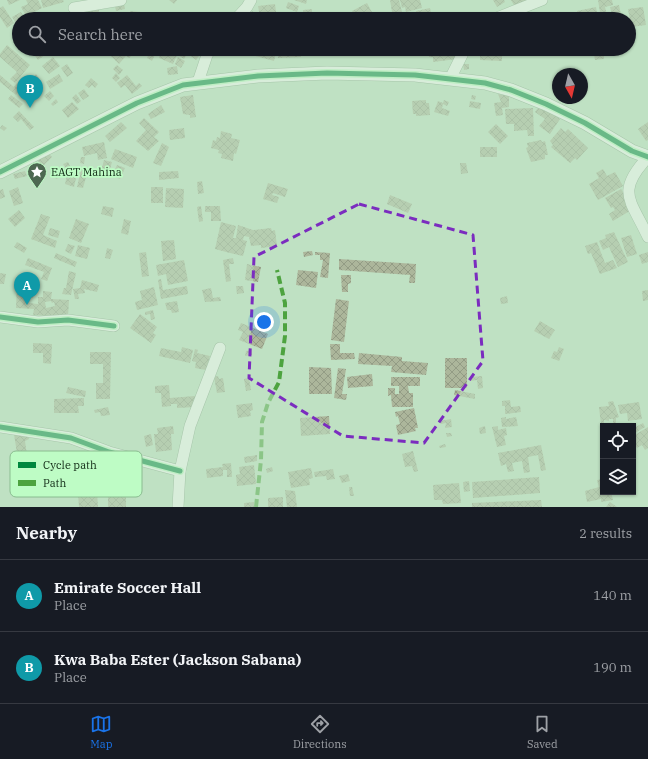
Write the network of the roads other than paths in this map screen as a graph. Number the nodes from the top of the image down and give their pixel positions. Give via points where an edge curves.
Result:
1 (121, 0) edge
2 (251, 0) edge
3 (542, 0) edge
4 (74, 8) dead end
5 (242, 12) edge
6 (512, 12) edge
7 (207, 56) edge
8 (462, 56) edge
9 (450, 79) junction
10 (198, 82) junction
11 (648, 157) edge
12 (0, 172) edge
13 (648, 237) edge
14 (0, 317) edge
15 (114, 326) dead end
16 (220, 348) dead end
17 (0, 427) edge
18 (106, 451) edge
19 (142, 461) edge
20 (180, 471) junction
21 (178, 507) edge

1 - 4 street
2 - 5 street
3 - 6 street
7 - 10 street
8 - 9 street
9 - 10 street via 415,75 327,73
9 - 11 street via 485,83 546,104 585,123 632,151
10 - 12 street via 173,88 138,103
11 - 13 street via 634,172 628,187 629,200
14 - 15 street via 38,322 68,320
16 - 20 street via 190,426
17 - 18 street via 71,438
19 - 20 street
20 - 21 street

